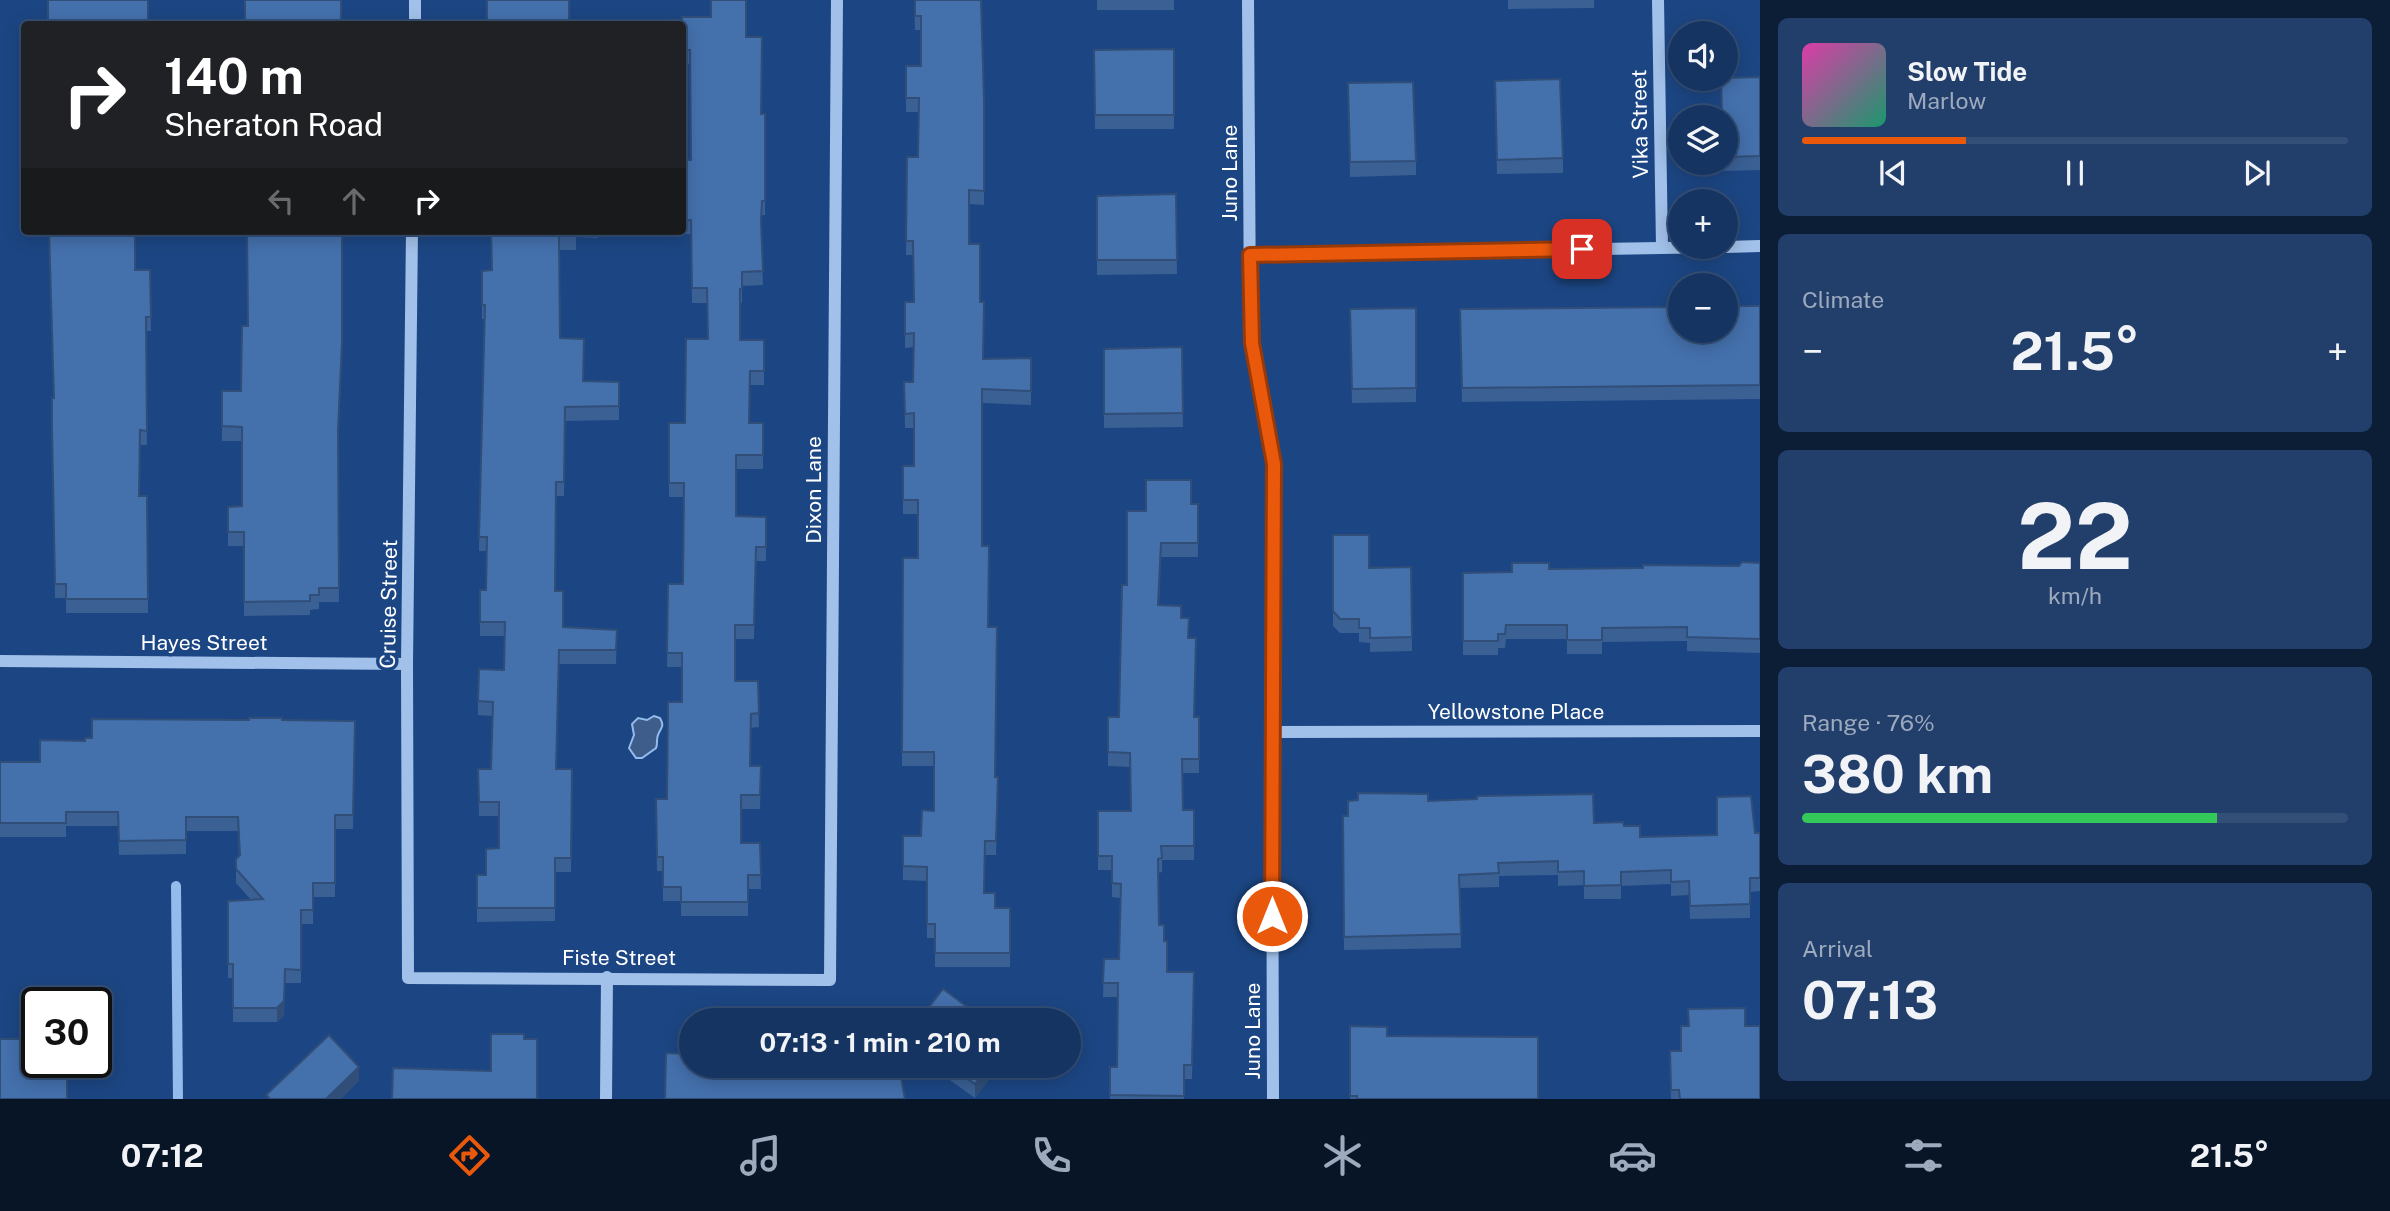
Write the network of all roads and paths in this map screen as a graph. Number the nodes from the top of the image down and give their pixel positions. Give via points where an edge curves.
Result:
1 (415, 0) edge
2 (838, 0) edge
3 (1248, 0) edge
4 (1658, 0) edge
5 (415, 21) edge
6 (412, 235) edge
7 (1760, 246) edge
8 (1662, 247) junction
9 (1668, 247) edge
10 (1738, 247) edge
11 (1250, 255) junction
12 (0, 661) edge
13 (407, 663) junction
14 (1760, 731) edge
15 (1272, 733) junction
16 (607, 977) junction
17 (408, 978) joint
18 (830, 980) joint
19 (606, 1099) edge
20 (1273, 1099) edge

1 - 5 street
2 - 18 street, Dixon Lane
3 - 11 street, Juno Lane
4 - 8 street, Vika Street
6 - 13 street, Cruise Street
7 - 10 street
8 - 9 street
8 - 11 street
11 - 15 street, Juno Lane via 1252,343 1274,464
12 - 13 street, Hayes Street
13 - 17 street, Cruise Street
14 - 15 street, Yellowstone Place
15 - 20 street, Juno Lane
16 - 17 street, Fiste Street
16 - 18 street, Fiste Street
16 - 19 street

